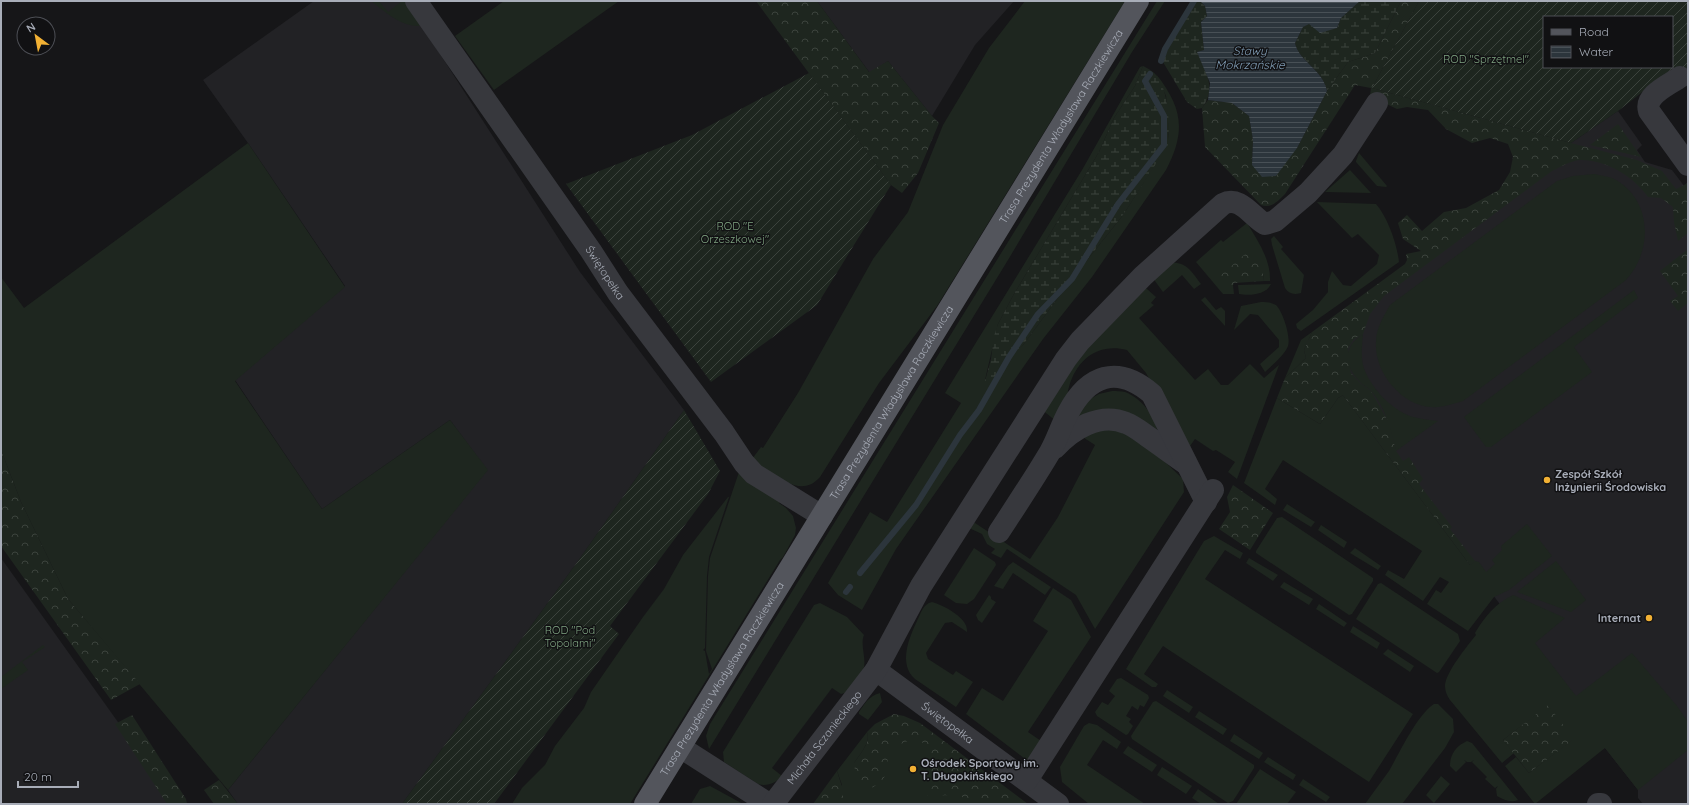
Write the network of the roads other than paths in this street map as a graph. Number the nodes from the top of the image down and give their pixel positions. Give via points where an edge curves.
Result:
1 (416, 1) edge
2 (1138, 1) edge
3 (1680, 76) dead end
4 (1378, 103) dead end
5 (1688, 165) edge
6 (1186, 464) junction
7 (822, 516) junction
8 (876, 670) junction
9 (680, 747) junction
10 (1027, 780) junction
11 (645, 804) edge
12 (769, 804) edge
13 (773, 804) edge
14 (1058, 804) edge

1 - 7 street, Świętopełka via 618,293 744,463 754,474
2 - 7 main road, Trasa Prezydenta Władysława Raczkiewicza
3 - 5 street via 1652,97 1648,106
4 - 8 street, Michała Sczanieckiego via 1343,155 1308,193 1275,221 1265,224 1234,201 1223,204 1144,276 1080,341 1025,420 925,579
6 - 6 street via 1154,398 1135,382 1118,377 1102,379 1087,388 1071,408 1051,450 1000,533 1055,448 1068,434 1088,424 1107,420 1126,422
6 - 10 street via 1210,496
7 - 9 main road, Trasa Prezydenta Władysława Raczkiewicza
8 - 10 street, Świętopełka
8 - 13 street, Michała Sczanieckiego
9 - 11 main road, Trasa Prezydenta Władysława Raczkiewicza
9 - 12 street
10 - 14 street, Świętopełka

